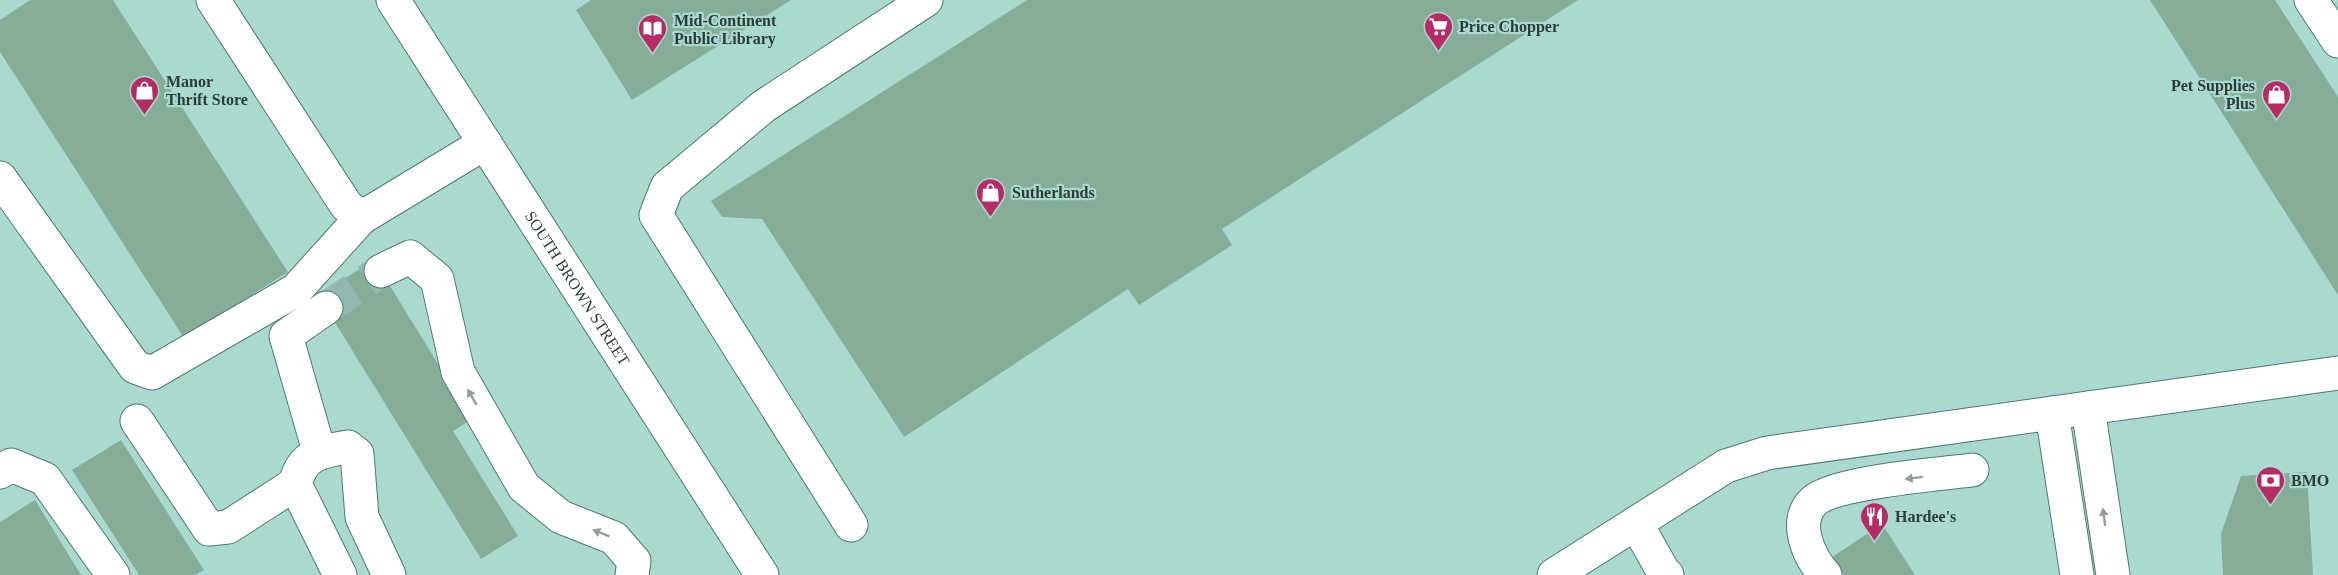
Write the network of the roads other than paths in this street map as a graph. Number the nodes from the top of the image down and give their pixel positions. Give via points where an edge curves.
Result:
1 (213, 0) edge
2 (393, 0) edge
3 (926, 0) edge
4 (2311, 0) edge
5 (2338, 42) edge
6 (485, 143) junction
7 (0, 178) edge
8 (361, 218) junction
9 (381, 271) tunnel mouth
10 (326, 308) tunnel mouth
11 (2338, 373) edge
12 (2088, 408) junction
13 (2052, 413) junction
14 (137, 422) dead end
15 (320, 451) junction
16 (1972, 470) dead end
17 (0, 472) edge
18 (295, 484) junction
19 (1636, 523) junction
20 (851, 525) dead end
21 (114, 575) edge
22 (340, 575) edge
23 (389, 575) edge
24 (632, 575) edge
25 (762, 575) edge
26 (1554, 575) edge
27 (1667, 575) edge
28 (1825, 575) edge
29 (2077, 575) edge
30 (2113, 575) edge

1 - 8 street via 346,205
2 - 6 street, SOUTH BROWN STREET
3 - 20 street via 764,106 667,187 656,215
4 - 5 street
6 - 8 street
6 - 25 street, SOUTH BROWN STREET
7 - 8 street via 135,367 152,373 296,290
24 -> 9 street via 634,561 614,538 561,517 524,487 458,372 437,279 410,257
10 - 15 street via 286,336
11 - 12 street
12 - 13 street
30 -> 12 street
13 - 19 street via 1767,453 1726,466
13 - 29 street
14 - 18 street via 209,529 228,527
15 - 18 street via 298,470
15 - 23 street via 348,447 357,454 362,517
16 -> 28 street via 1854,486 1814,501 1805,514 1804,537 1815,564
17 - 21 street via 11,465 45,479
18 - 22 street
19 - 26 street
19 - 27 street

